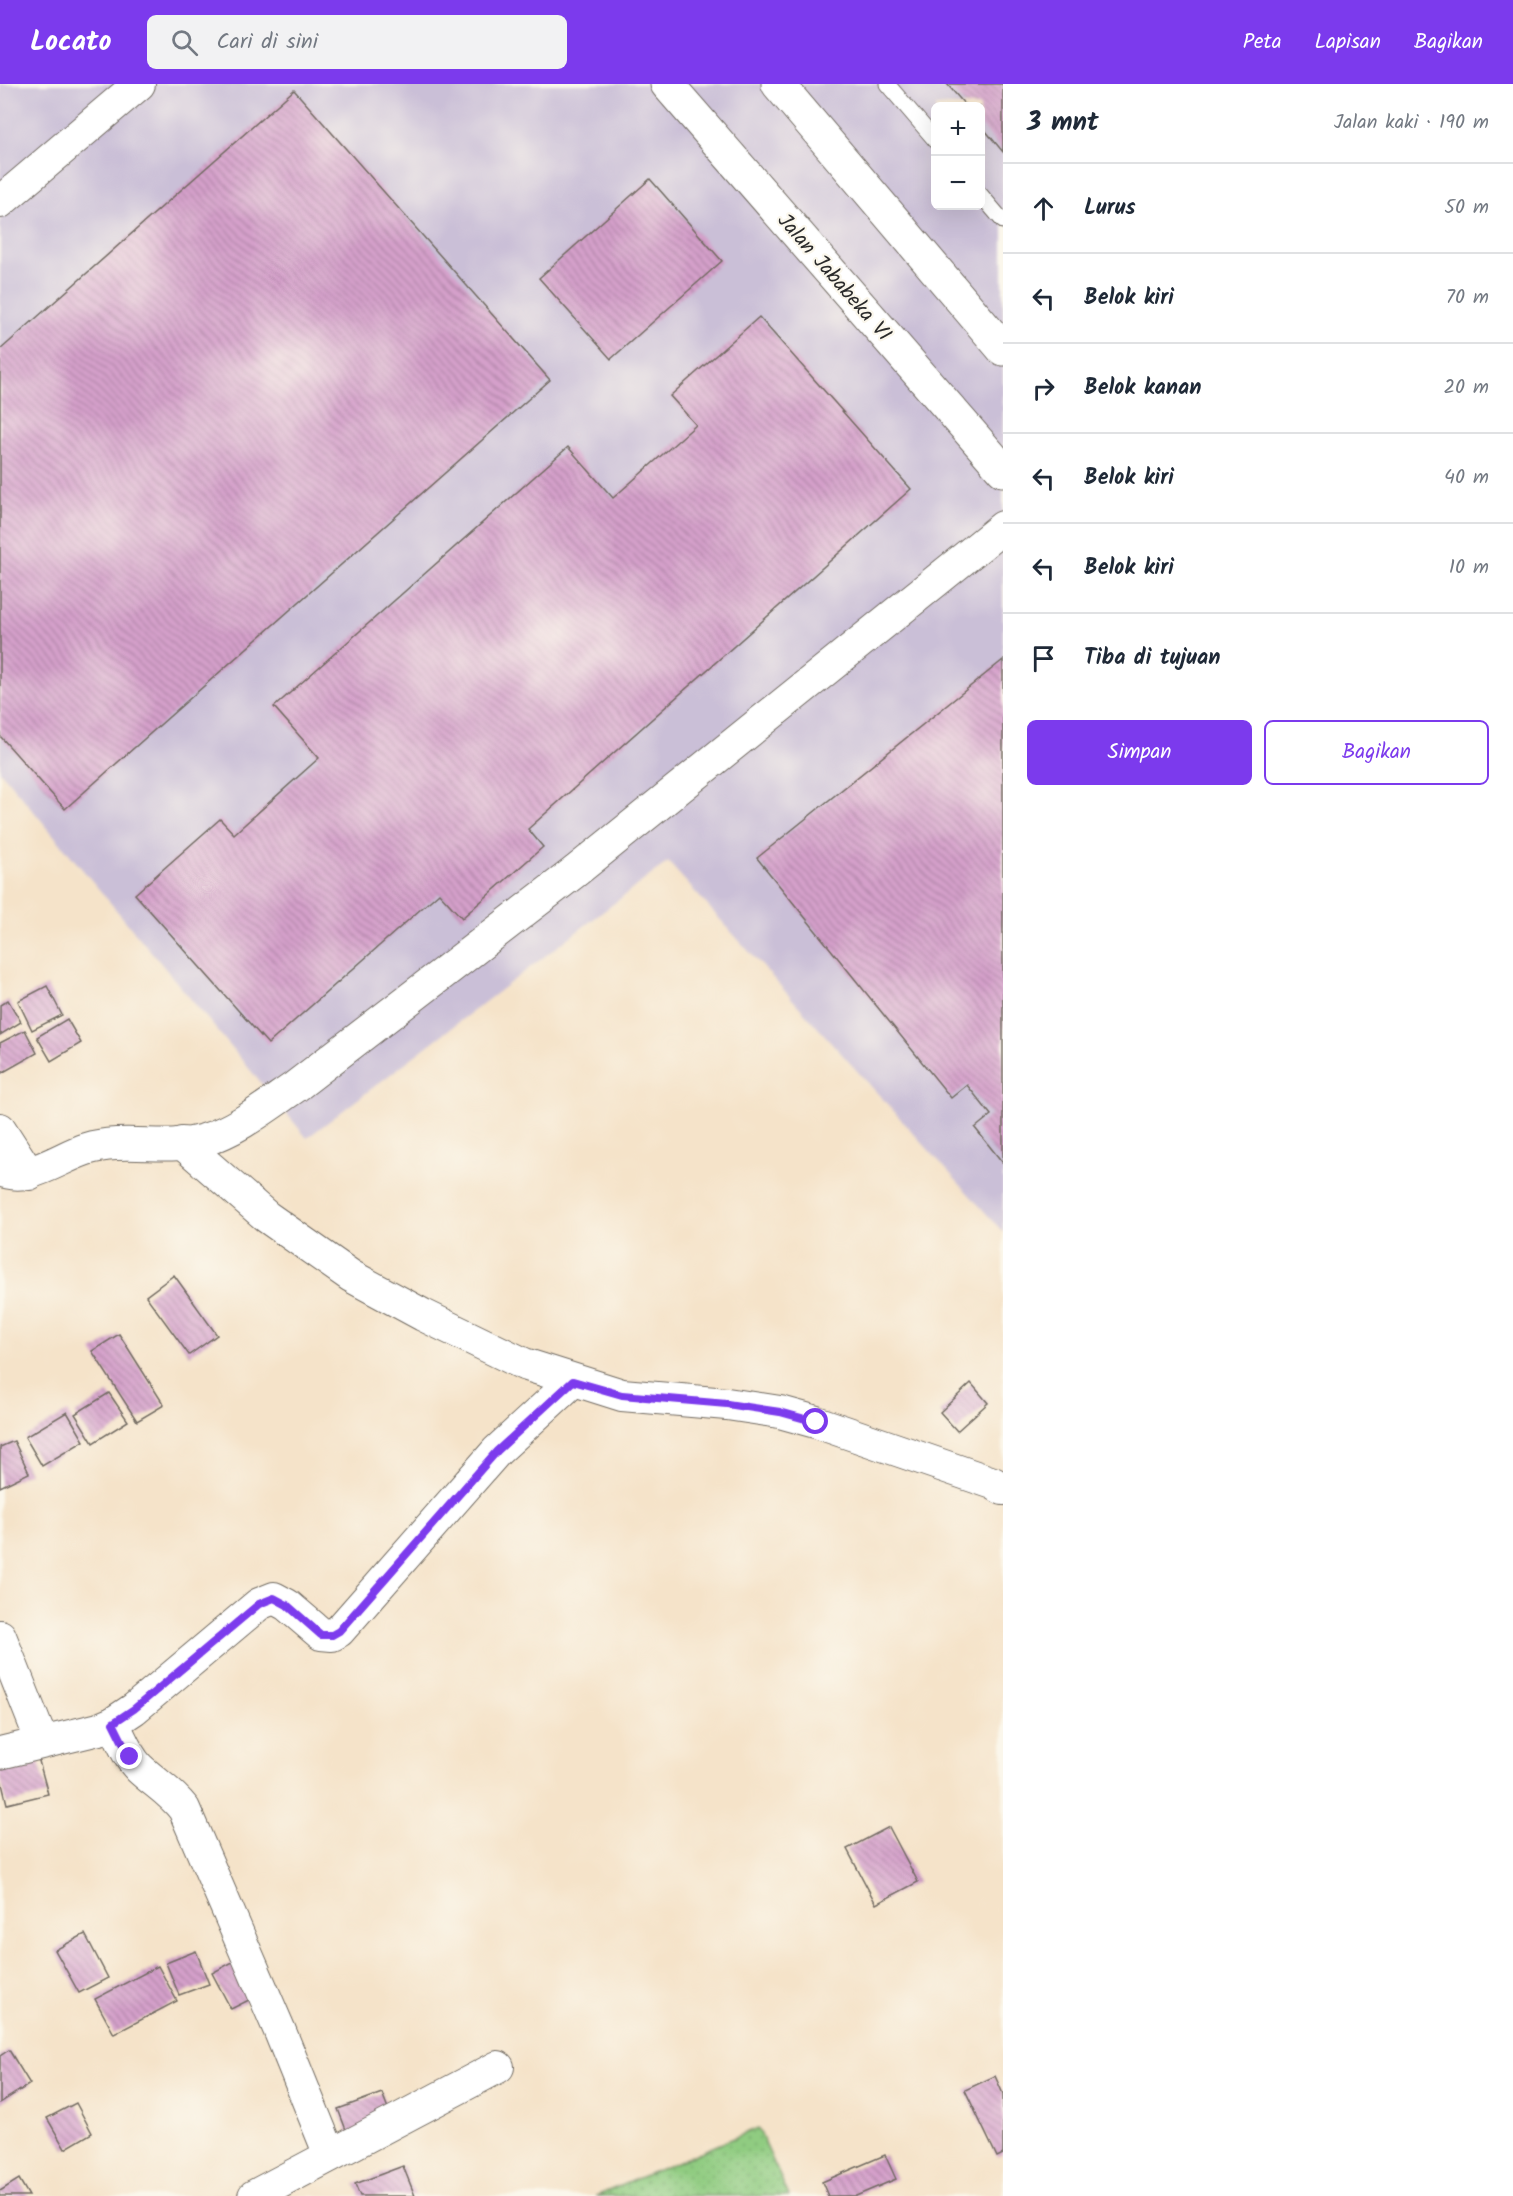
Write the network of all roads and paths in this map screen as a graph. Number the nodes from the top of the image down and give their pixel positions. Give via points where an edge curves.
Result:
1 (139, 84) edge
2 (667, 84) edge
3 (778, 84) edge
4 (887, 84) edge
5 (931, 135) edge
6 (985, 199) edge
7 (0, 202) edge
8 (1003, 221) edge
9 (1003, 349) edge
10 (1003, 470) edge
11 (1003, 527) edge
12 (0, 1129) edge
13 (182, 1143) junction
14 (14, 1172) edge
15 (573, 1381) junction
16 (1003, 1489) edge
17 (0, 1636) edge
18 (113, 1723) junction
19 (42, 1742) junction
20 (0, 1752) edge
21 (498, 2067) dead end
22 (330, 2155) junction
23 (254, 2196) edge

1 - 7 street
2 - 10 street, Jalan Jababeka VI
3 - 9 street
4 - 5 lane
6 - 8 lane
11 - 13 street via 576,871 295,1087 230,1129 204,1140
12 - 14 street
13 - 14 street via 107,1144
13 - 15 street via 267,1217 351,1276 524,1364
15 - 16 street via 622,1395 780,1412
15 - 18 street via 497,1451 339,1631 321,1635 274,1598 259,1604
17 - 19 street
18 - 19 street
18 - 22 street via 138,1767 166,1788 184,1809
19 - 20 street
21 - 22 street
22 - 23 street

